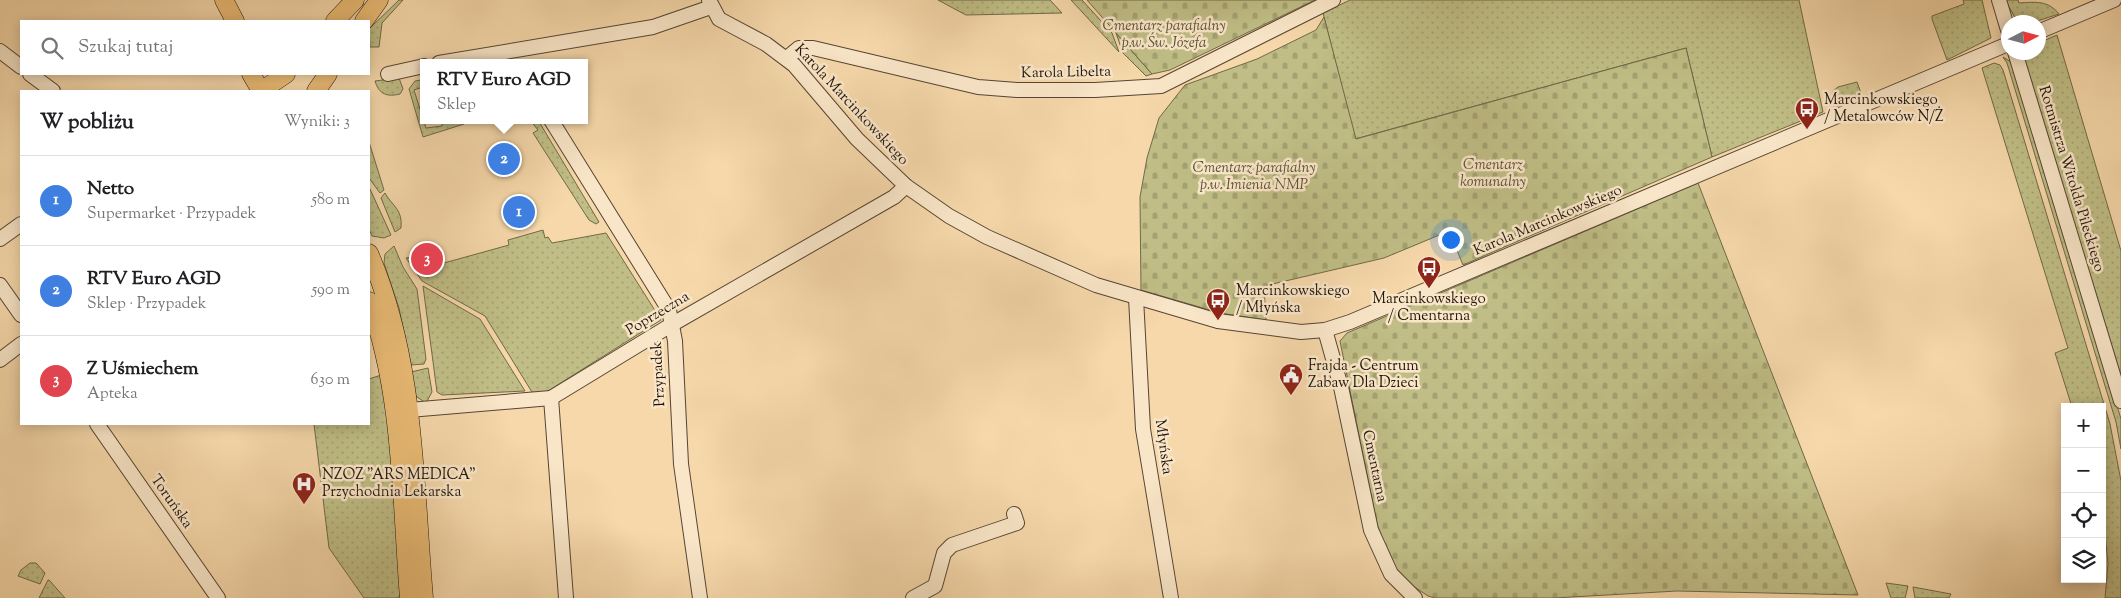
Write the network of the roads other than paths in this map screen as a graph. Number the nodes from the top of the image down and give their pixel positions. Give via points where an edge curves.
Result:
1 (211, 0) edge
2 (224, 0) edge
3 (355, 0) edge
4 (380, 0) edge
5 (1333, 0) edge
6 (1999, 0) edge
7 (2114, 0) edge
8 (710, 4) edge
9 (2004, 15) edge
10 (222, 20) edge
11 (234, 20) edge
12 (336, 20) edge
13 (365, 20) edge
14 (2046, 29) edge
15 (2001, 47) edge
16 (0, 51) edge
17 (513, 56) edge
18 (786, 58) junction
19 (481, 59) edge
20 (2017, 60) edge
21 (20, 66) edge
22 (420, 67) edge
23 (388, 74) dead end
24 (31, 75) edge
25 (253, 75) edge
26 (327, 75) edge
27 (270, 84) edge
28 (52, 90) edge
29 (317, 90) edge
30 (554, 124) edge
31 (906, 186) junction
32 (20, 225) edge
33 (0, 239) edge
34 (370, 255) edge
35 (0, 285) edge
36 (1136, 298) junction
37 (370, 304) edge
38 (20, 314) edge
39 (671, 325) junction
40 (1325, 330) junction
41 (20, 345) edge
42 (0, 360) edge
43 (551, 398) junction
44 (2121, 401) edge
45 (409, 410) junction
46 (98, 425) edge
47 (1014, 514) dead end
48 (218, 598) edge
49 (409, 598) edge
50 (424, 598) edge
51 (566, 598) edge
52 (700, 598) edge
53 (913, 598) edge
54 (1171, 598) edge
55 (1415, 598) edge

1 - 10 main road
2 - 11 main road
3 - 12 main road
4 - 13 main road
5 - 18 street, Karola Libelta via 1161,86 1017,90 978,87 813,48 799,48
6 - 9 street
7 - 14 street
8 - 17 street, Karola Marcinkowskiego via 653,27
8 - 18 street, Karola Marcinkowskiego via 719,19
15 - 40 street, Karola Marcinkowskiego via 1420,293
16 - 21 street
17 - 19 street, Karola Marcinkowskiego
18 - 31 street, Karola Marcinkowskiego via 857,139
20 - 44 street, Rotmistrza Witolda Pileckiego
22 - 23 street
24 - 28 street
25 - 27 main road
26 - 29 main road
30 - 39 street, Przypadek via 665,302
31 - 36 street, Karola Marcinkowskiego via 987,237 1069,275
31 - 39 street, Poprzeczna via 894,197
32 - 33 street
34 - 45 main road via 395,326
35 - 38 street
36 - 40 street, Karola Marcinkowskiego via 1218,322 1289,332
36 - 54 street, Młyńska via 1145,445
37 - 49 main road via 384,348 392,394
39 - 43 street, Poprzeczna
39 - 52 street, Przypadek via 675,341 681,464
40 - 55 street, Cmentarna via 1342,387 1371,530 1391,574
41 - 42 street
43 - 45 street, Poprzeczna
43 - 51 street
45 - 50 main road
46 - 48 street, Toruńska
47 - 53 street via 1017,523 952,545 944,553 935,586

